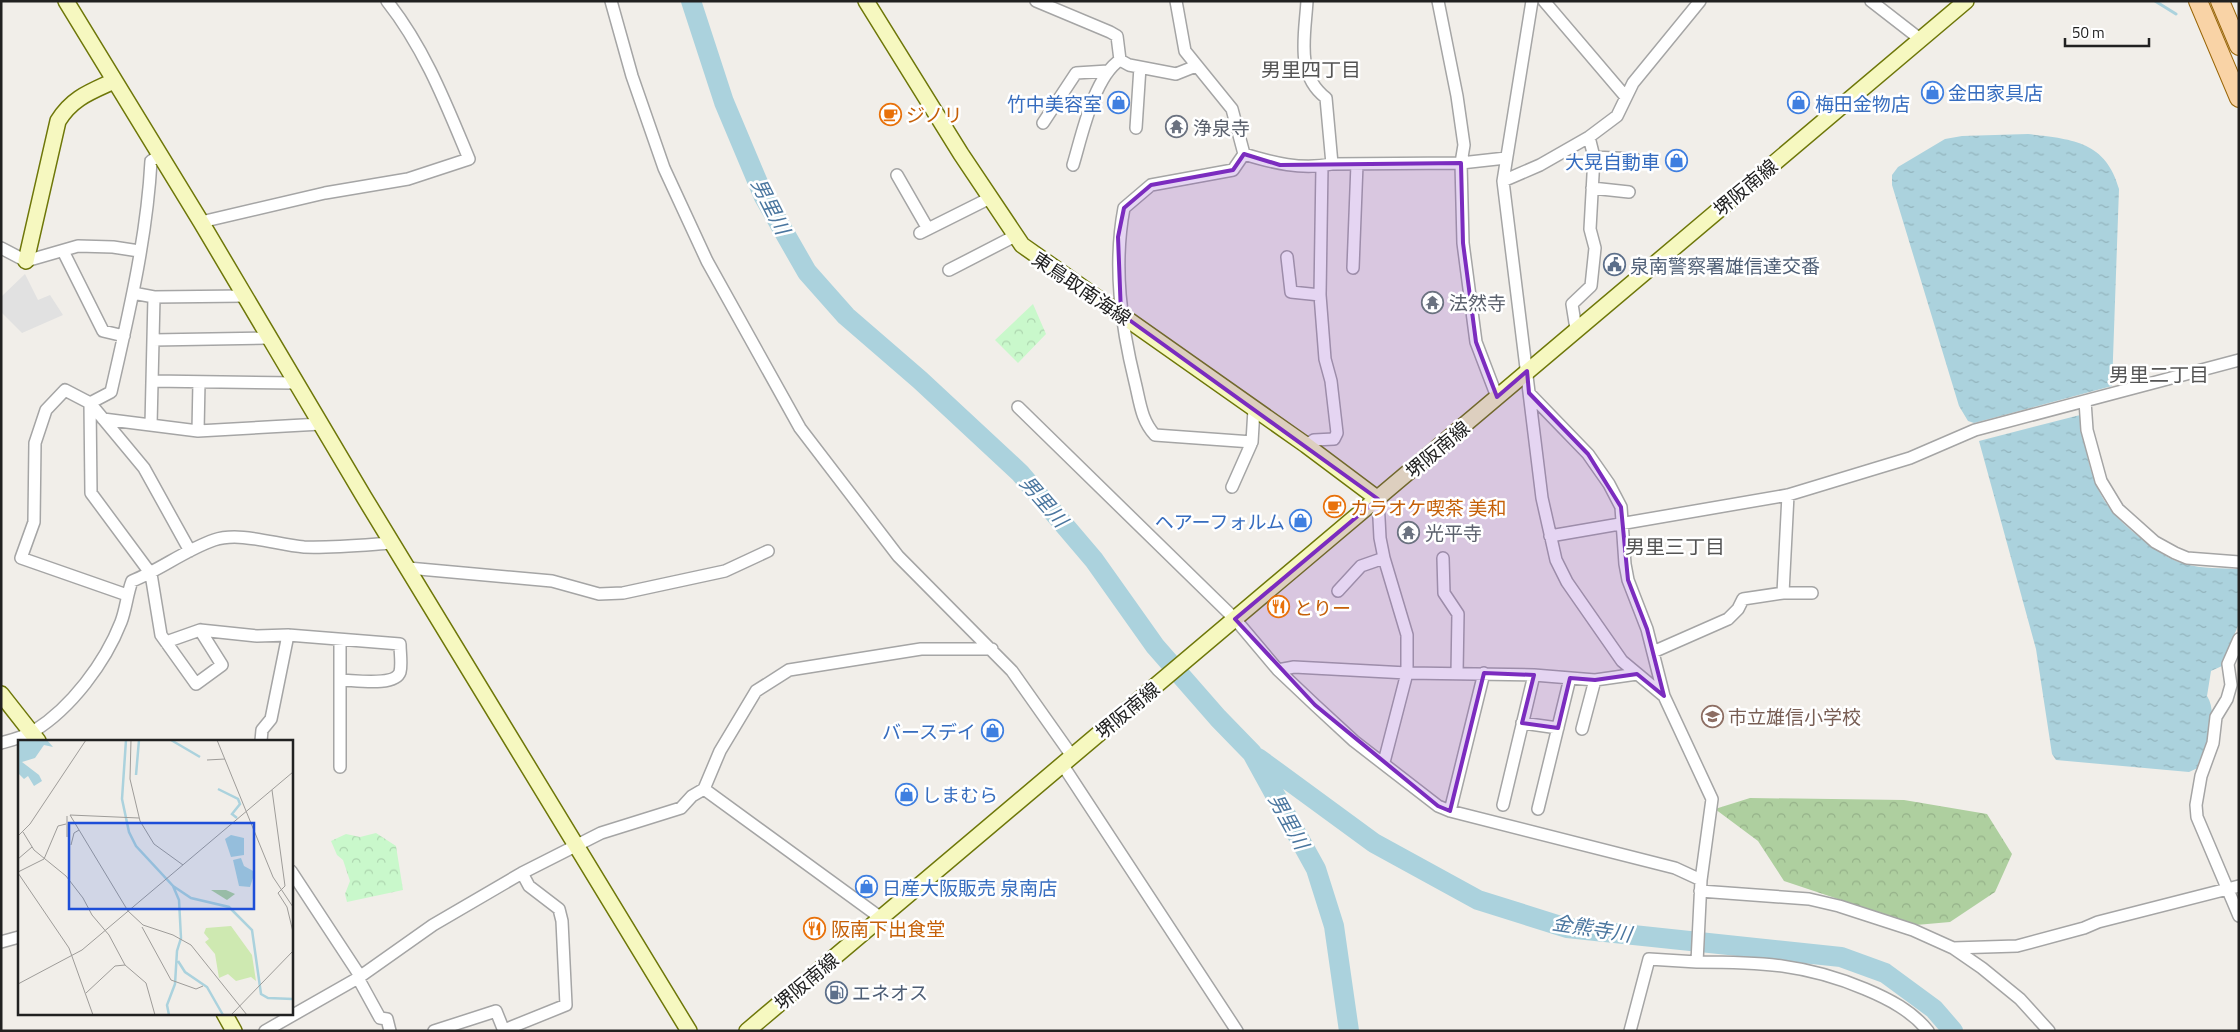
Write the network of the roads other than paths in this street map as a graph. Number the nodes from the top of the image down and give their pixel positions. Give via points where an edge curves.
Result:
1 (66, 1) edge
2 (388, 1) edge
3 (611, 1) edge
4 (866, 1) edge
5 (1036, 1) edge
6 (1176, 1) edge
7 (1307, 1) edge
8 (1438, 1) edge
9 (1532, 1) edge
10 (1544, 1) edge
11 (1700, 1) edge
12 (1871, 1) edge
13 (1966, 1) edge
14 (2198, 1) edge
15 (2220, 1) edge
16 (1067, 7) edge
17 (1920, 40) junction
18 (2239, 46) edge
19 (1120, 60) junction
20 (1196, 66) junction
21 (1140, 67) junction
22 (1108, 71) junction
23 (114, 81) junction
24 (1625, 96) junction
25 (2239, 98) edge
26 (1043, 123) dead end
27 (1136, 128) dead end
28 (1590, 137) junction
29 (1244, 154) junction
30 (160, 155) junction
31 (1594, 157) junction
32 (1506, 158) junction
33 (1635, 159) dead end
34 (1461, 163) junction
35 (1357, 164) junction
36 (1074, 165) dead end
37 (1327, 165) junction
38 (897, 175) dead end
39 (1502, 181) junction
40 (1592, 188) junction
41 (1629, 192) dead end
42 (990, 198) junction
43 (201, 222) junction
44 (1015, 236) junction
45 (1, 248) edge
46 (63, 251) junction
47 (139, 251) junction
48 (1287, 257) dead end
49 (26, 261) junction
50 (1353, 268) dead end
51 (948, 270) dead end
52 (133, 293) junction
53 (1320, 295) junction
54 (244, 296) junction
55 (154, 297) junction
56 (1121, 314) junction
57 (1576, 329) junction
58 (124, 336) junction
59 (269, 338) junction
60 (153, 340) junction
61 (2239, 360) edge
62 (1527, 371) junction
63 (152, 381) junction
64 (199, 382) junction
65 (295, 383) junction
66 (1530, 393) junction
67 (1497, 397) junction
68 (2085, 401) junction
69 (90, 403) junction
70 (1018, 407) dead end
71 (1254, 409) junction
72 (103, 419) junction
73 (321, 424) junction
74 (151, 425) junction
75 (198, 431) junction
76 (1252, 442) junction
77 (1306, 445) junction
78 (1232, 487) dead end
79 (1788, 495) junction
80 (1378, 499) junction
81 (1623, 523) junction
82 (1550, 536) junction
83 (392, 544) junction
84 (190, 551) junction
85 (768, 551) dead end
86 (1384, 558) junction
87 (1443, 558) dead end
88 (2239, 562) edge
89 (408, 568) junction
90 (150, 574) junction
91 (1338, 591) dead end
92 (1783, 593) junction
93 (1812, 593) dead end
94 (127, 595) junction
95 (1230, 623) junction
96 (200, 630) junction
97 (288, 635) junction
98 (2239, 639) edge
99 (340, 640) junction
100 (166, 642) junction
101 (992, 650) junction
102 (1653, 652) junction
103 (1278, 670) junction
104 (1407, 673) junction
105 (1457, 673) junction
106 (1484, 673) junction
107 (1637, 674) junction
108 (1534, 675) junction
109 (1570, 678) junction
110 (340, 680) junction
111 (1595, 680) junction
112 (1, 694) edge
113 (1664, 696) junction
114 (1522, 723) junction
115 (1558, 728) junction
116 (1582, 729) dead end
117 (35, 737) edge
118 (261, 740) edge
119 (1, 743) edge
120 (1072, 756) junction
121 (1384, 762) junction
122 (340, 767) dead end
123 (704, 789) junction
124 (1503, 805) dead end
125 (1538, 809) dead end
126 (1450, 811) junction
127 (576, 844) junction
128 (292, 873) edge
129 (522, 873) junction
130 (2234, 887) edge
131 (1701, 889) junction
132 (2239, 916) edge
133 (881, 918) junction
134 (18, 937) edge
135 (1, 942) edge
136 (1953, 948) junction
137 (1697, 958) junction
138 (359, 977) junction
139 (225, 1014) edge
140 (234, 1031) edge
141 (265, 1031) edge
142 (390, 1031) edge
143 (434, 1031) edge
144 (504, 1031) edge
145 (690, 1031) edge
146 (746, 1031) edge
147 (1237, 1031) edge
148 (1630, 1031) edge
149 (1928, 1031) edge
150 (2049, 1031) edge

1 - 23 main road
2 - 43 street via 434,74 470,160 408,179 325,193
3 - 101 street via 632,76 664,168 707,261 800,428 898,556
4 - 42 main road, 東鳥取南海線
5 - 16 street
6 - 20 street via 1185,51
7 - 37 street via 1304,53 1308,76 1314,88 1326,98
8 - 34 street via 1464,145
9 - 32 street
10 - 24 street
11 - 24 street
12 - 17 street
13 - 17 main road, 堺阪南線
14 - 25 main road
15 - 18 main road
16 - 19 street via 1117,36
17 - 57 main road, 堺阪南線
19 - 21 street via 1129,66
19 - 22 street
20 - 21 street via 1176,74
20 - 29 street via 1232,109
21 - 27 street
22 - 26 street via 1076,73
22 - 36 street via 1088,114
23 - 30 main road
23 - 49 main road via 82,96 67,107 58,121
24 - 28 street via 1617,116
28 - 31 street
28 - 39 street via 1540,165
29 - 37 street via 1280,165
29 - 56 street via 1233,170 1151,186 1124,208 1118,237
30 - 43 main road
30 - 47 street via 151,161 148,205
31 - 33 street
31 - 40 street
32 - 34 street
32 - 39 street
34 - 35 street
34 - 67 street via 1463,243 1476,342
35 - 37 street
35 - 50 street
37 - 53 street
38 - 42 street via 924,231
39 - 62 street
40 - 41 street
40 - 57 street via 1590,229 1595,248 1591,286 1572,304
42 - 44 main road, 東鳥取南海線
43 - 54 main road
44 - 51 street
44 - 56 main road, 東鳥取南海線 via 1027,251
45 - 49 street
46 - 47 street via 78,246
46 - 49 street
46 - 58 street via 103,331
47 - 52 street
48 - 53 street via 1291,292
52 - 55 street
52 - 58 street
53 - 77 street via 1325,359 1338,433 1334,439 1314,440
54 - 55 street
54 - 59 main road
55 - 60 street
56 - 71 main road, 東鳥取南海線
56 - 76 street via 1145,424 1155,435
57 - 62 main road, 堺阪南線
58 - 69 street via 111,392
59 - 60 street
59 - 65 main road
60 - 63 street
61 - 68 street
62 - 66 street
62 - 67 main road, 堺阪南線
63 - 64 street
63 - 74 street
64 - 65 street
64 - 75 street
65 - 73 main road
66 - 81 street via 1588,454 1609,484 1621,508
66 - 82 street via 1542,498
67 - 80 main road, 堺阪南線
68 - 79 street via 1976,430 1910,458
68 - 88 street via 2087,430 2101,482 2118,509 2155,542 2175,553 2187,558
69 - 72 street
69 - 90 street via 91,494
69 - 94 street via 65,390 46,410 35,443 34,522 21,558
70 - 95 street
71 - 76 street
71 - 77 main road, 東鳥取南海線
72 - 74 street
72 - 84 street via 144,468
73 - 75 street
73 - 83 main road
74 - 75 street
76 - 78 street
77 - 80 main road, 東鳥取南海線
79 - 81 street
79 - 92 street
80 - 86 street
80 - 95 main road, 堺阪南線
81 - 82 street
81 - 102 street via 1628,580
82 - 107 street via 1556,560 1567,582 1622,660
83 - 84 street via 304,547 245,538 216,539
83 - 89 main road
84 - 90 street
85 - 89 street via 725,571 623,593 599,594 552,581
86 - 91 street via 1361,566
86 - 104 street via 1407,635
87 - 105 street via 1444,593 1458,614
89 - 127 main road
90 - 94 street via 132,581
90 - 100 street via 161,635
92 - 93 street
92 - 102 street via 1743,599 1728,619
94 - 117 street via 122,621 82,689
95 - 103 street
95 - 120 main road, 堺阪南線
96 - 97 street via 257,636
96 - 100 street
96 - 100 street via 222,665 196,684
97 - 99 street
97 - 118 street via 271,719 262,730
98 - 130 street via 2228,664 2228,699 2216,717 2213,744 2201,776 2196,805 2197,818
99 - 110 street
99 - 110 street via 400,644 400,671 390,682
101 - 120 street via 1012,671
101 - 123 street via 920,650 789,670 756,691 720,751
102 - 113 street
103 - 104 street via 1294,667
103 - 121 street via 1354,741
104 - 105 street
104 - 121 street
105 - 106 street
106 - 108 street
106 - 126 street
107 - 111 street
107 - 113 street
108 - 109 street
108 - 114 street
109 - 111 street
109 - 115 street
110 - 122 street
111 - 116 street
112 - 117 main road
113 - 131 street via 1712,799
114 - 115 street
114 - 124 street
115 - 125 street
117 - 119 street
120 - 133 main road, 堺阪南線
120 - 147 street
121 - 126 street via 1438,806
123 - 127 street via 681,808
123 - 133 street
126 - 131 street via 1675,868
127 - 129 street
127 - 145 main road
128 - 138 street
129 - 138 street via 432,925
129 - 144 street via 530,886 559,909 566,1005
130 - 132 street
130 - 136 street via 2017,946
131 - 136 street via 1824,902 1875,917
131 - 137 street
133 - 146 main road, 堺阪南線
134 - 135 street
136 - 150 street via 2020,999
137 - 148 street via 1649,959
137 - 149 street via 1802,967 1839,978 1887,998 1918,1018
138 - 141 street
138 - 142 street via 380,1018 387,1019
139 - 140 main road
143 - 144 street via 496,1011

